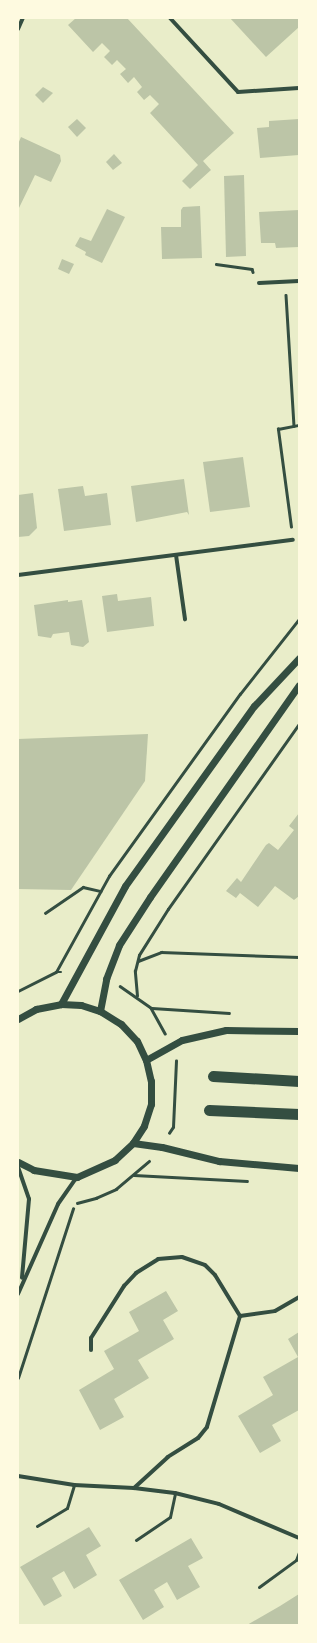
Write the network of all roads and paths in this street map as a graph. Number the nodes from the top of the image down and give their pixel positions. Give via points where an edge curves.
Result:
1 (23, 18) edge
2 (170, 18) edge
3 (18, 29) edge
4 (299, 88) edge
5 (216, 264) dead end
6 (299, 280) edge
7 (285, 281) junction
8 (259, 283) joint
9 (299, 425) edge
10 (294, 426) junction
11 (293, 540) joint
12 (176, 554) junction
13 (18, 575) edge
14 (185, 619) dead end
15 (299, 658) edge
16 (299, 685) edge
17 (299, 724) edge
18 (101, 890) dead end
19 (45, 913) dead end
20 (299, 957) edge
21 (138, 961) junction
22 (137, 997) dead end
23 (61, 1004) junction
24 (151, 1008) dead end
25 (100, 1011) junction
26 (231, 1013) dead end
27 (18, 1019) edge
28 (299, 1031) edge
29 (146, 1060) junction
30 (213, 1076) dead end
31 (299, 1080) edge
32 (209, 1110) dead end
33 (299, 1114) edge
34 (133, 1143) junction
35 (18, 1162) edge
36 (18, 1167) edge
37 (299, 1168) edge
38 (134, 1175) dead end
39 (77, 1177) junction
40 (252, 1181) dead end
41 (75, 1203) dead end
42 (21, 1282) junction
43 (18, 1294) edge
44 (299, 1297) edge
45 (240, 1316) junction
46 (91, 1350) dead end
47 (18, 1378) edge
48 (18, 1476) edge
49 (74, 1485) junction
50 (134, 1488) junction
51 (175, 1493) junction
52 (37, 1526) dead end
53 (299, 1538) edge
54 (136, 1540) dead end
55 (299, 1552) edge
56 (259, 1587) dead end

1 - 3 street
2 - 4 street via 238,92
5 - 8 path via 252,270
6 - 7 street
7 - 8 street
7 - 10 path
9 - 10 path
10 - 11 path via 278,429
11 - 12 street
12 - 13 street
12 - 14 street
15 - 23 street via 254,706 125,886
16 - 25 street via 206,815 119,945 106,979
17 - 21 path via 168,909
18 - 19 path via 83,888
20 - 21 path via 161,952
21 - 22 path via 135,971
23 - 25 street via 81,1005
23 - 27 street via 36,1009
24 - 26 path
25 - 29 street via 121,1024 136,1041
28 - 29 street via 226,1030 182,1040
29 - 34 street via 151,1081 151,1104 144,1126
30 - 31 highway
32 - 33 highway
34 - 37 street via 162,1147 219,1161
34 - 39 street via 115,1160
35 - 39 street via 34,1170
36 - 42 street via 29,1199
38 - 40 path
39 - 42 street via 58,1204
41 - 47 path
42 - 43 street
44 - 45 street via 275,1311
45 - 46 street via 215,1275 205,1265 182,1257 158,1259 136,1273 124,1286 91,1338
45 - 50 street via 207,1427 198,1438 168,1457
48 - 49 street
49 - 50 street
49 - 52 lane via 68,1508
50 - 51 street
51 - 53 street via 219,1504
51 - 54 lane via 170,1517
55 - 56 lane via 296,1560

